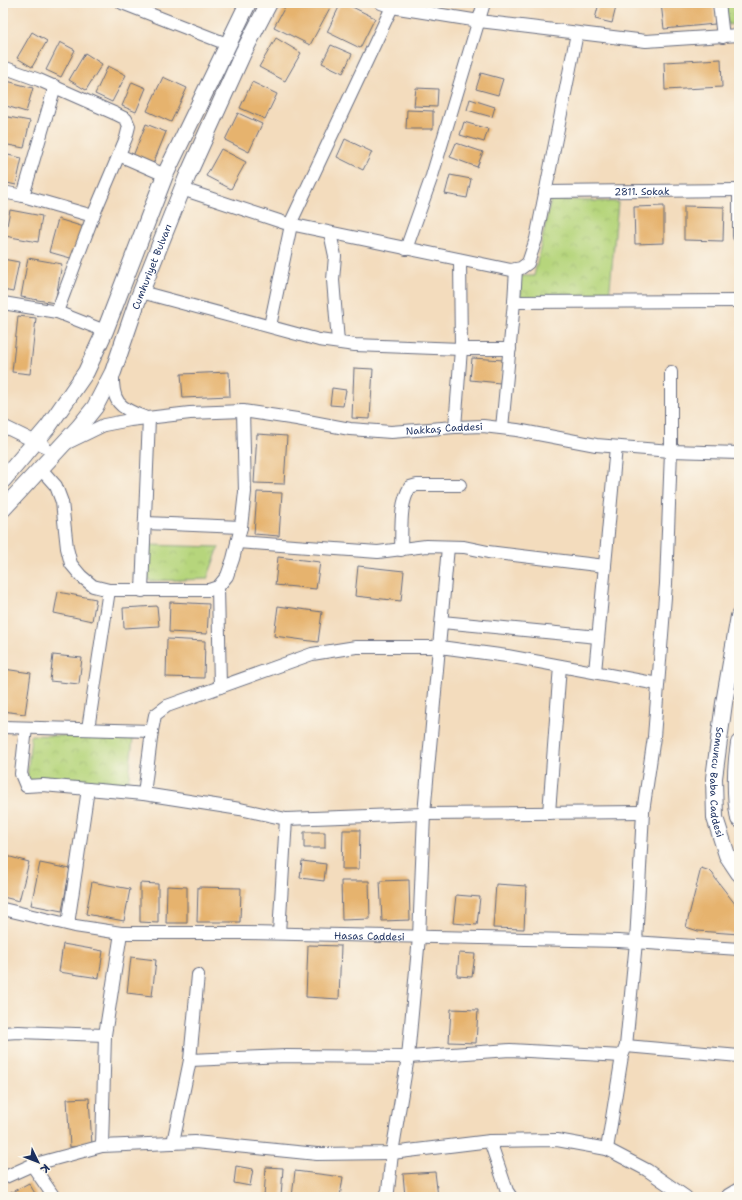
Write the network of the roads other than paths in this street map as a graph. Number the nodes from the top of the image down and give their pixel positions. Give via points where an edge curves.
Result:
1 (248, 3) edge
2 (269, 3) edge
3 (484, 3) edge
4 (718, 3) edge
5 (128, 4) edge
6 (387, 5) edge
7 (479, 21) junction
8 (577, 33) junction
9 (739, 35) edge
10 (723, 37) junction
11 (227, 44) junction
12 (3, 67) edge
13 (54, 86) junction
14 (118, 155) junction
15 (165, 175) junction
16 (182, 189) junction
17 (739, 190) edge
18 (3, 192) edge
19 (545, 192) junction
20 (23, 196) junction
21 (93, 216) junction
22 (291, 225) junction
23 (330, 233) junction
24 (739, 236) edge
25 (406, 249) junction
26 (460, 260) junction
27 (516, 269) junction
28 (141, 292) junction
29 (739, 301) edge
30 (514, 302) junction
31 (3, 303) edge
32 (57, 312) junction
33 (270, 326) junction
34 (105, 331) junction
35 (338, 342) junction
36 (461, 349) junction
37 (510, 349) junction
38 (113, 372) junction
39 (671, 372) dead end
40 (79, 382) junction
41 (99, 400) junction
42 (243, 411) junction
43 (149, 418) junction
44 (3, 426) edge
45 (454, 427) junction
46 (502, 428) junction
47 (50, 446) junction
48 (616, 447) junction
49 (671, 450) junction
50 (739, 453) edge
51 (40, 468) junction
52 (3, 480) edge
53 (460, 485) dead end
54 (3, 509) edge
55 (146, 523) junction
56 (241, 527) junction
57 (237, 542) junction
58 (448, 547) junction
59 (401, 550) junction
60 (605, 566) junction
61 (218, 587) junction
62 (109, 590) junction
63 (142, 591) junction
64 (739, 616) edge
65 (442, 622) junction
66 (598, 637) junction
67 (440, 647) junction
68 (560, 666) junction
69 (595, 672) junction
70 (658, 684) junction
71 (220, 687) junction
72 (3, 727) edge
73 (26, 728) junction
74 (88, 730) junction
75 (152, 731) junction
76 (739, 743) edge
77 (88, 789) junction
78 (144, 794) junction
79 (642, 812) junction
80 (549, 813) junction
81 (424, 814) junction
82 (286, 819) junction
83 (739, 819) edge
84 (739, 873) edge
85 (3, 909) edge
86 (68, 924) junction
87 (121, 933) junction
88 (279, 933) junction
89 (419, 937) junction
90 (636, 942) junction
91 (739, 948) edge
92 (198, 975) dead end
93 (3, 1033) edge
94 (105, 1035) junction
95 (624, 1051) junction
96 (739, 1056) edge
97 (408, 1057) junction
98 (190, 1060) junction
99 (490, 1142) junction
100 (173, 1143) junction
101 (102, 1146) junction
102 (607, 1149) junction
103 (392, 1152) junction
104 (32, 1165) junction
105 (4, 1173) edge
106 (739, 1191) edge
107 (54, 1197) edge
108 (385, 1197) edge
109 (511, 1197) edge
110 (686, 1197) edge
111 (729, 1197) edge

1 - 11 main road, Cumhuriyet Bulvarı
2 - 16 main road, Cumhuriyet Bulvarı via 243,52
3 - 7 street
4 - 10 street
5 - 11 street
6 - 7 street
6 - 22 street
7 - 8 street
7 - 25 street via 432,176
8 - 10 street via 646,42
8 - 19 street
9 - 10 street
11 - 15 main road, Cumhuriyet Bulvarı
12 - 13 street
13 - 14 street via 126,119 127,132
13 - 20 street
14 - 15 street
14 - 21 street
15 - 34 main road, Cumhuriyet Bulvarı
16 - 22 street
16 - 28 main road, Cumhuriyet Bulvarı
17 - 19 street, 2811. Sokak
17 - 24 street
18 - 20 street
19 - 27 street via 532,254 528,263
20 - 21 street
21 - 32 street
22 - 23 street
22 - 33 street
23 - 25 street
23 - 35 street via 335,256 333,280
25 - 26 street
26 - 27 street
26 - 36 street
27 - 30 street
28 - 33 street
28 - 38 main road, Cumhuriyet Bulvarı
29 - 30 street
30 - 37 street
31 - 32 street
32 - 34 street
33 - 35 street via 319,340
34 - 40 main road, Cumhuriyet Bulvarı
35 - 36 street via 355,345
36 - 37 street
36 - 45 street
37 - 46 street
38 - 41 main road, Cumhuriyet Bulvarı
38 - 43 street via 112,390 118,403 127,411
39 - 49 street
40 - 41 main road via 90,378 99,383
40 - 47 main road, Cumhuriyet Bulvarı via 48,427
41 - 47 main road, Cumhuriyet Bulvarı via 79,427
42 - 43 street, Nakkaş Caddesi
42 - 45 street, Nakkaş Caddesi via 350,430 391,432
42 - 56 street via 245,492
43 - 47 street, Nakkaş Caddesi via 104,425
43 - 55 street
44 - 47 street
45 - 46 street, Nakkaş Caddesi
46 - 48 street, Nakkaş Caddesi
47 - 51 main road, Cumhuriyet Bulvarı
47 - 52 main road, Cumhuriyet Bulvarı
48 - 49 street, Nakkaş Caddesi
48 - 60 street
49 - 50 street, Nakkaş Caddesi
49 - 70 street via 666,584
51 - 54 main road, Cumhuriyet Bulvarı
51 - 62 street via 56,486 62,502 71,564 93,586
53 - 59 street via 410,487 402,511
55 - 56 street
55 - 63 street
56 - 57 street
57 - 59 street via 378,552
57 - 61 street via 227,576
58 - 59 street via 426,546
58 - 60 street
58 - 65 street
60 - 66 street
61 - 63 street via 209,590
61 - 71 street
62 - 63 street
62 - 74 street
64 - 84 main road, Somuncu Baba Caddesi via 714,778 715,818 727,855
65 - 66 street
65 - 67 street
66 - 69 street
67 - 68 street
67 - 71 street via 356,647 312,654
67 - 81 street
68 - 69 street
68 - 80 street
69 - 70 street
70 - 79 street via 654,737
71 - 75 street via 167,706 155,715
72 - 73 street
73 - 74 street
73 - 77 street via 21,774 26,786
74 - 75 street
75 - 78 street
76 - 83 main road, Somuncu Baba Caddesi via 735,769
77 - 78 street
77 - 86 street
78 - 82 street
79 - 80 street
79 - 90 street
80 - 81 street
81 - 82 street
81 - 89 street
82 - 88 street
85 - 86 street, Hasas Caddesi
86 - 87 street, Hasas Caddesi
87 - 88 street, Hasas Caddesi
87 - 94 street
88 - 89 street, Hasas Caddesi
89 - 90 street, Hasas Caddesi
89 - 97 street
90 - 91 street, Hasas Caddesi
90 - 95 street
92 - 98 street
93 - 94 street
94 - 101 street
95 - 96 street
95 - 97 street via 510,1050
95 - 102 street
97 - 98 street via 287,1056
97 - 103 street
98 - 100 street
99 - 102 street via 557,1140
99 - 103 street
99 - 109 street
100 - 101 street
100 - 103 street via 195,1142 317,1154
101 - 104 street
102 - 110 street via 647,1170
103 - 108 street via 388,1191
104 - 105 street
104 - 107 street
106 - 111 main road

